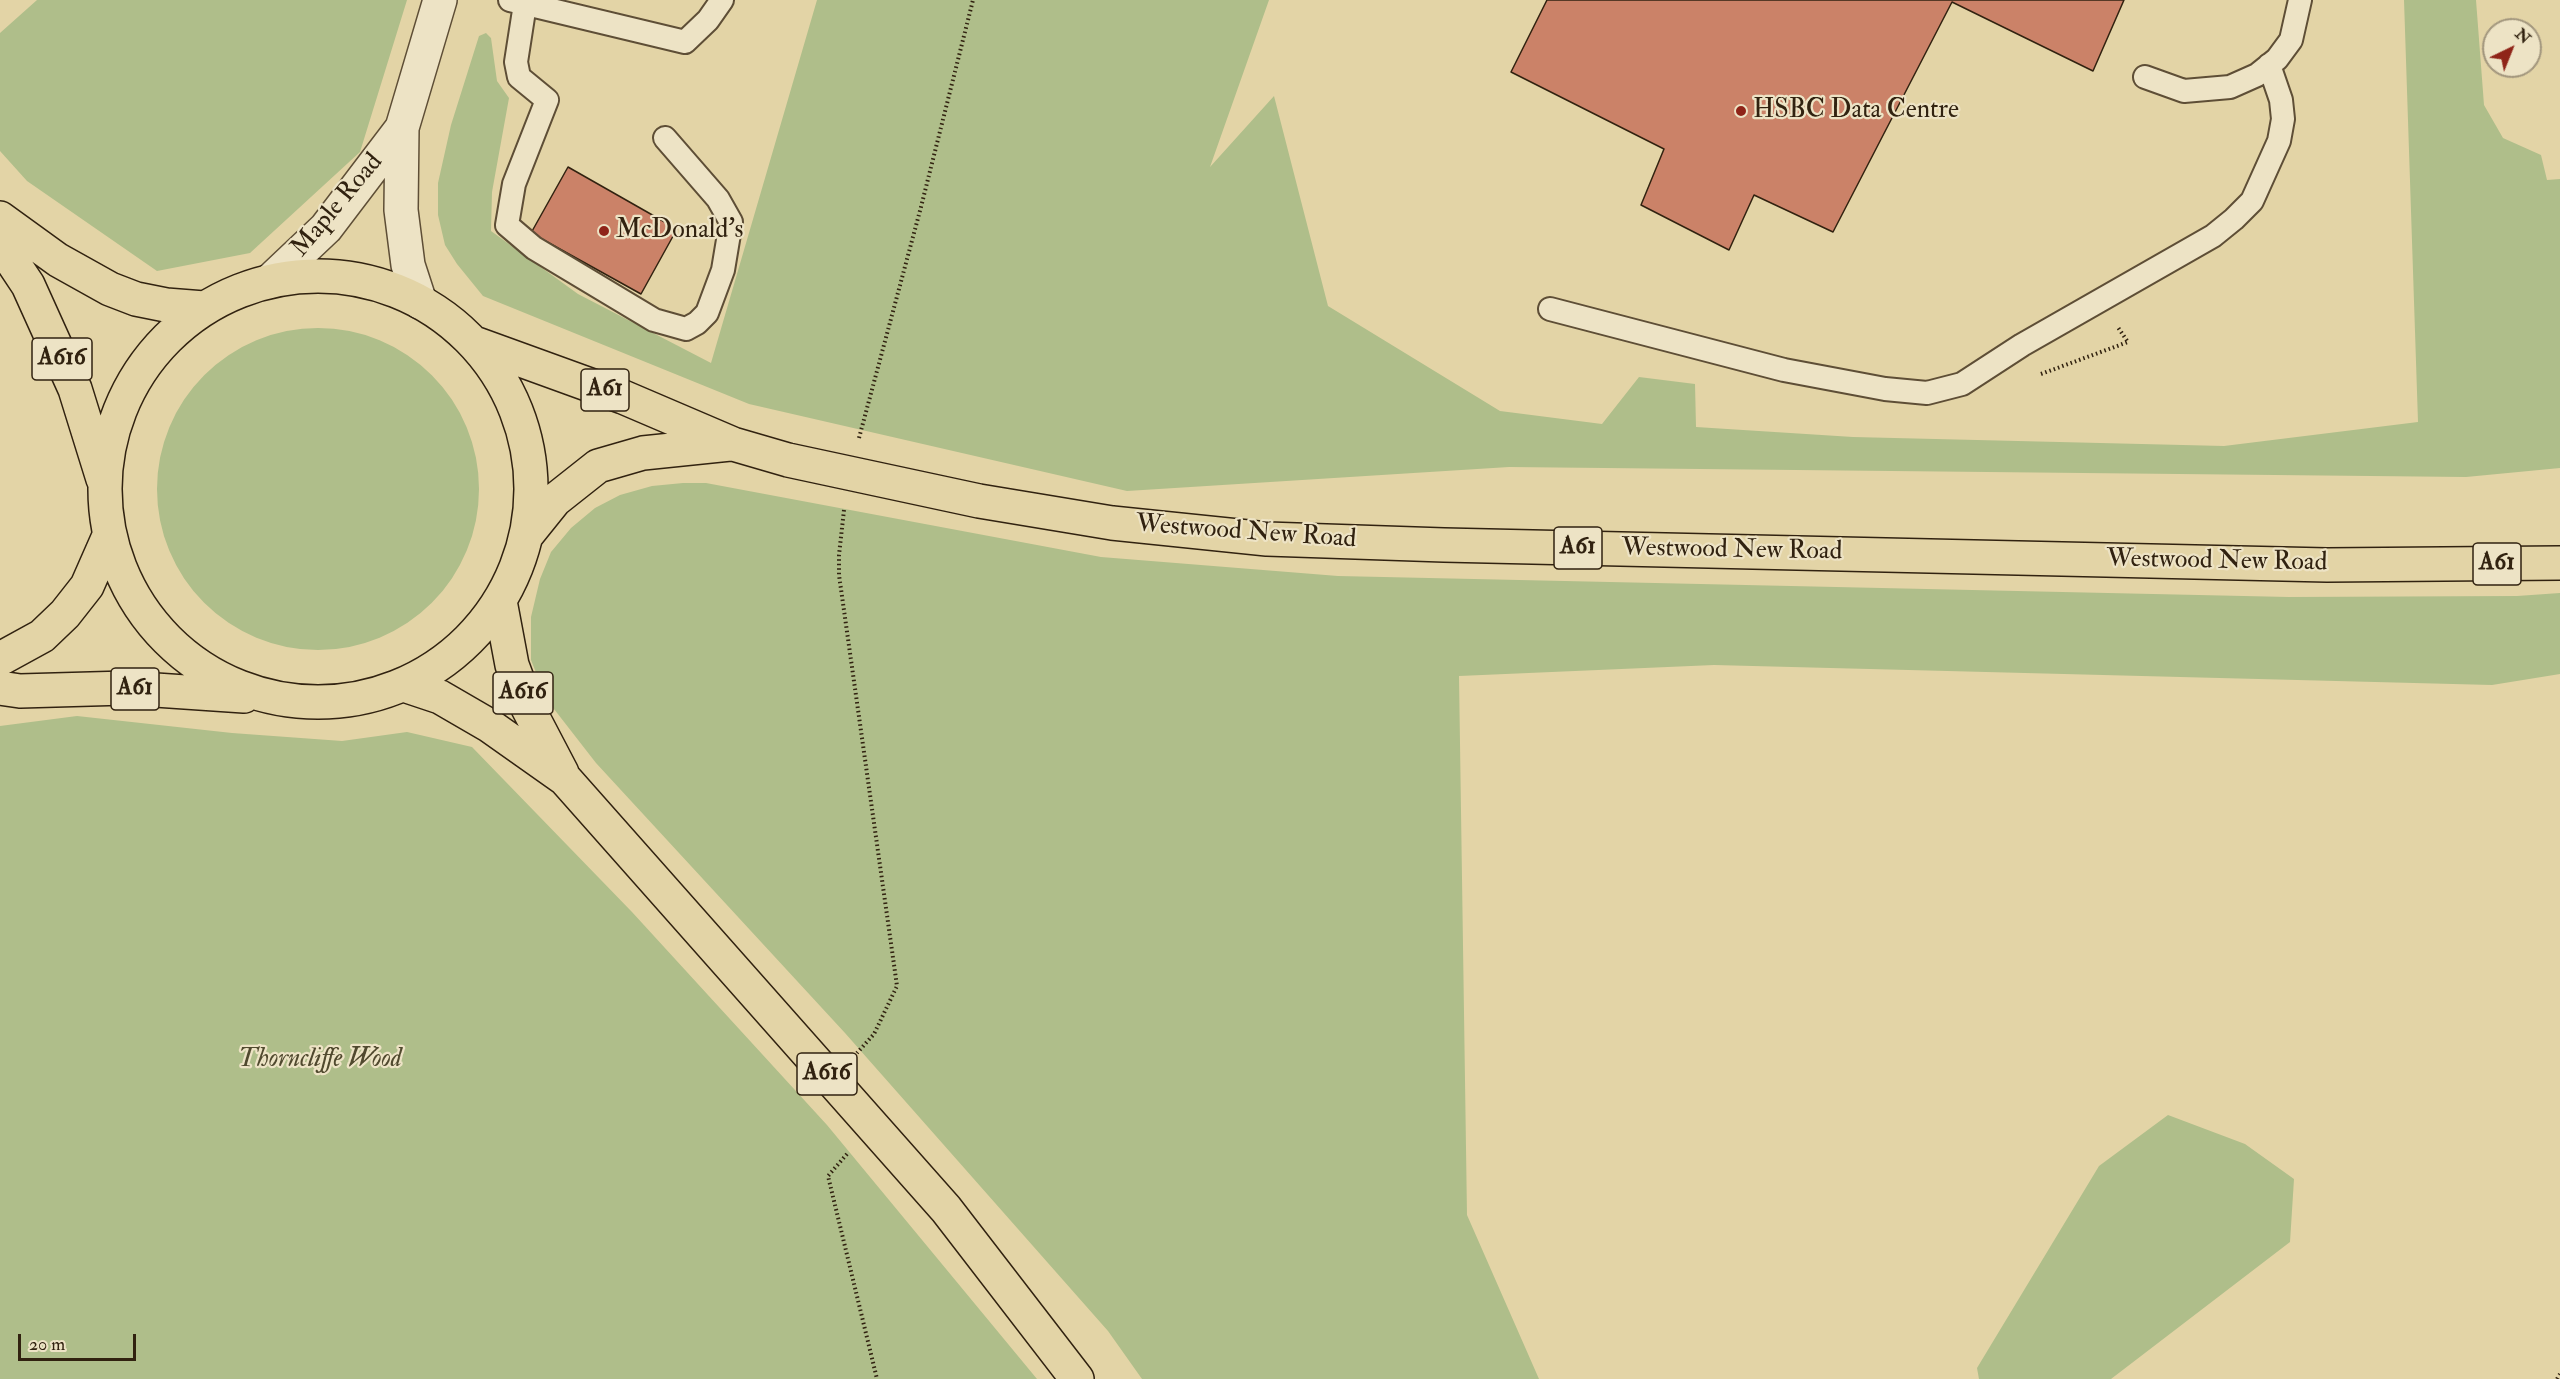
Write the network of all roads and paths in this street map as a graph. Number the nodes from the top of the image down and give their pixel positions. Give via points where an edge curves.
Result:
1 (440, 0) edge
2 (722, 0) edge
3 (973, 0) edge
4 (2300, 0) edge
5 (518, 2) edge
6 (2269, 65) junction
7 (2145, 77) dead end
8 (402, 128) junction
9 (665, 138) dead end
10 (0, 218) edge
11 (0, 243) edge
12 (270, 281) junction
13 (420, 302) junction
14 (204, 308) junction
15 (1550, 309) dead end
16 (474, 343) junction
17 (732, 444) junction
18 (850, 473) junction
19 (104, 483) junction
20 (109, 536) junction
21 (526, 536) junction
22 (2560, 562) edge
23 (500, 601) junction
24 (0, 659) edge
25 (404, 685) junction
26 (0, 688) edge
27 (269, 697) junction
28 (565, 779) junction
29 (833, 1081) junction
30 (828, 1176) dead end
31 (2560, 1374) edge
32 (877, 1379) edge
33 (1077, 1379) edge
34 (2557, 1379) edge

1 - 8 street, Maple Road
2 - 5 lane via 685,42
3 - 18 path
4 - 6 lane via 2291,40
5 - 9 lane via 519,77 547,100 514,184 507,225 534,248 654,320 686,329 707,313 723,270 731,222 718,199
6 - 7 lane via 2230,87 2184,91
6 - 15 lane via 2282,100 2283,119 2279,141 2252,201 2213,236 2022,345 1962,384 1927,393 1885,389 1784,370
8 - 12 street, Maple Road via 326,228
8 - 13 street, Maple Road via 401,210 408,265
10 - 14 highway via 58,260 110,289 136,299
11 - 19 highway, A616 via 28,285 75,389
12 - 13 highway via 321,276 362,281
12 - 14 highway
13 - 16 highway
14 - 19 highway via 152,354 146,364 117,415
16 - 17 highway, Westwood New Road / A61 via 623,397
16 - 21 highway via 504,386 524,433 532,485
17 - 18 highway, Westwood New Road / A61
17 - 21 highway, Westwood New Road / A61 via 643,453 598,466 555,500
18 - 22 highway, Westwood New Road / A61 via 979,501 1112,523 1268,539 2327,565
18 - 29 path via 839,575 897,986 874,1034
19 - 20 highway
20 - 24 highway via 87,586 65,614 42,636
20 - 27 highway via 130,592 166,640 214,675
21 - 23 highway via 516,570
23 - 25 highway via 442,664
23 - 28 highway, A616 via 516,676
25 - 27 highway via 361,699 315,703
25 - 28 highway, A616 via 440,697 490,726
26 - 27 highway, A61 via 126,688
28 - 29 highway, A616
29 - 33 highway, A616 via 946,1209
30 - 32 path
31 - 34 path

